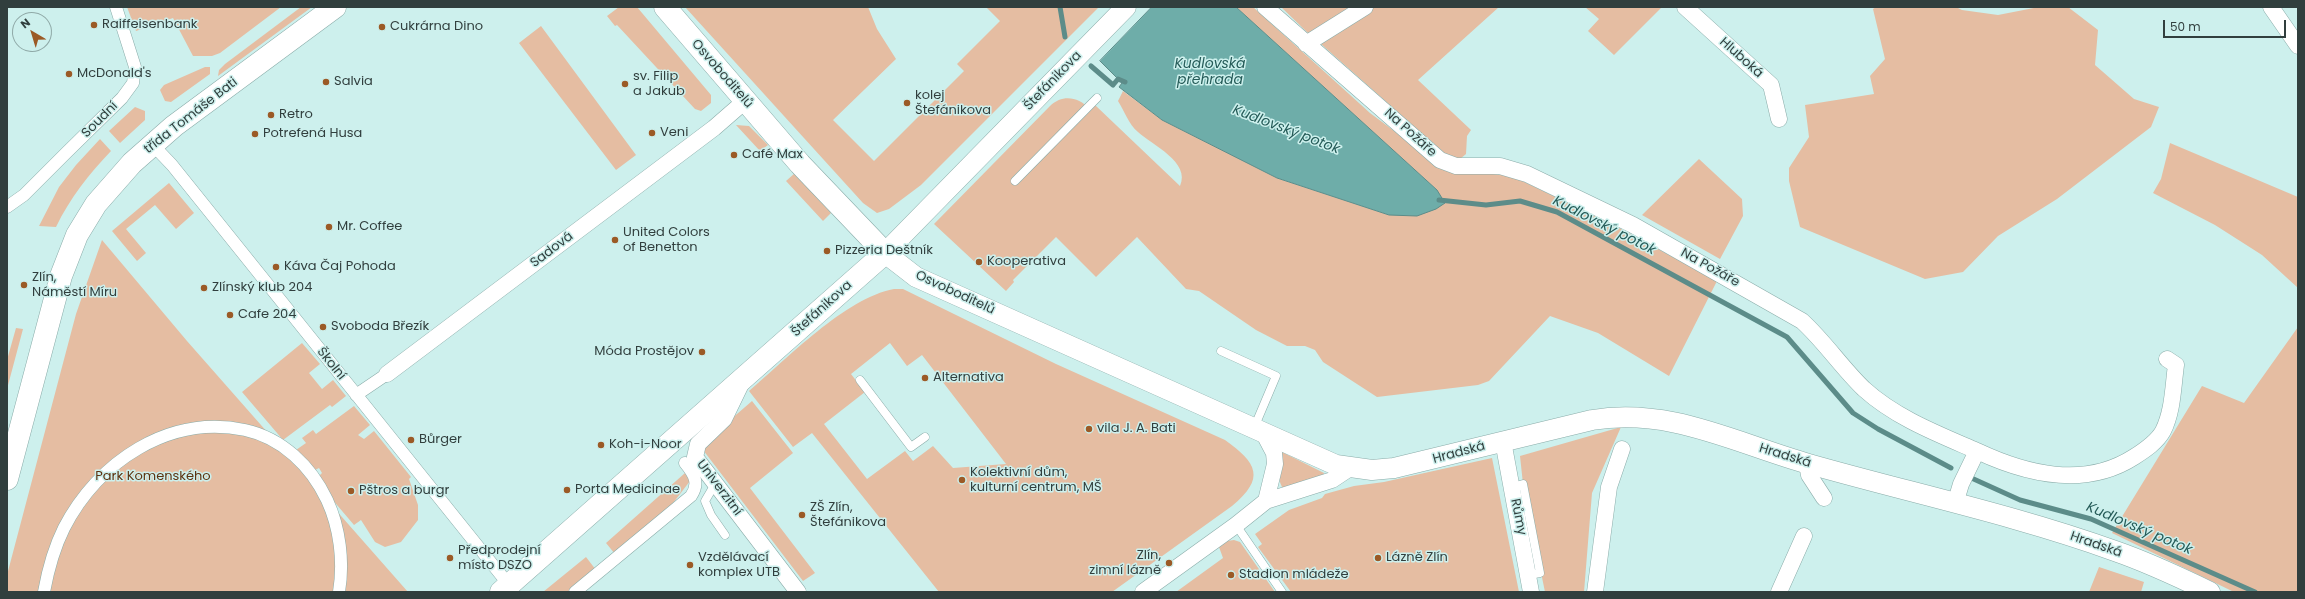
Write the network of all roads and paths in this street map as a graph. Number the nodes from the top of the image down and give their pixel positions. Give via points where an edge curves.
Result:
1 (116, 7) edge
2 (335, 7) edge
3 (665, 7) edge
4 (1126, 7) edge
5 (1265, 7) edge
6 (1365, 7) edge
7 (1685, 7) edge
8 (2271, 7) edge
9 (1306, 44) junction
10 (2298, 46) edge
11 (1097, 98) dead end
12 (745, 101) junction
13 (1779, 119) dead end
14 (152, 144) junction
15 (1015, 181) dead end
16 (7, 207) edge
17 (885, 253) junction
18 (1221, 351) dead end
19 (2167, 359) dead end
20 (387, 374) joint
21 (860, 380) dead end
22 (742, 381) junction
23 (356, 395) junction
24 (1259, 432) junction
25 (925, 437) dead end
26 (1504, 442) junction
27 (1622, 449) dead end
28 (1977, 451) junction
29 (685, 463) dead end
30 (1807, 464) junction
31 (1350, 468) junction
32 (7, 478) edge
33 (715, 484) junction
34 (1824, 498) dead end
35 (1266, 501) junction
36 (1955, 504) junction
37 (1236, 525) junction
38 (725, 535) dead end
39 (1804, 536) dead end
40 (505, 588) edge
41 (44, 592) edge
42 (338, 592) edge
43 (575, 592) edge
44 (798, 592) edge
45 (1143, 592) edge
46 (1282, 592) edge
47 (1531, 592) edge
48 (1595, 592) edge
49 (1779, 592) edge
50 (2210, 592) edge

1 - 16 street, Soudní via 135,67 133,84 24,195
2 - 14 main road, třída Tomáše Bati
3 - 12 main road, Osvoboditelů
4 - 17 street, Štefánikova
5 - 9 street, Na Požáře
6 - 9 street
7 - 13 street, Hluboká via 1771,85
8 - 10 street
9 - 28 street, Na Požáře via 1440,160 1456,166 1490,165 1514,170 1633,225 1802,321 1864,388 1883,404 1905,418
11 - 15 lane
12 - 17 main road, Osvoboditelů via 800,164
12 - 20 street, Sadová via 714,128
14 - 23 street, Školní
14 - 32 main road, třída Tomáše Bati via 120,175 96,204 70,250
17 - 22 main road, Štefánikova
17 - 24 street, Osvoboditelů via 916,277
18 - 24 lane via 1276,376
19 - 28 street, Na Požáře via 2176,365 2167,422 2154,442 2124,463 2087,475 2052,475 2012,466
20 - 23 street, Sadová
21 - 25 lane via 911,447
22 - 33 street, Univerzitní via 724,419 696,447 695,457
22 - 40 main road, Štefánikova
23 - 40 street, Školní
24 - 31 street, Hradská via 1325,462
24 - 35 street via 1274,453 1275,464
26 - 30 street, Hradská via 1592,420 1640,416 1685,424
26 - 31 street, Hradská via 1394,468
26 - 47 street, Růmy
27 - 48 street via 1609,487
28 - 36 street via 1961,484
29 - 43 street via 696,480 696,487 691,496
30 - 34 street via 1809,474
30 - 36 street, Hradská
31 - 35 street via 1332,480
33 - 38 lane via 705,501
33 - 44 street, Univerzitní
35 - 37 street
36 - 50 street, Hradská via 2017,520 2116,551
37 - 45 street
37 - 46 lane
39 - 49 street
41 - 42 street via 49,567 64,529 80,504 108,471 154,439 191,428 216,426 251,431 269,438 294,454 318,483 337,531 341,559

